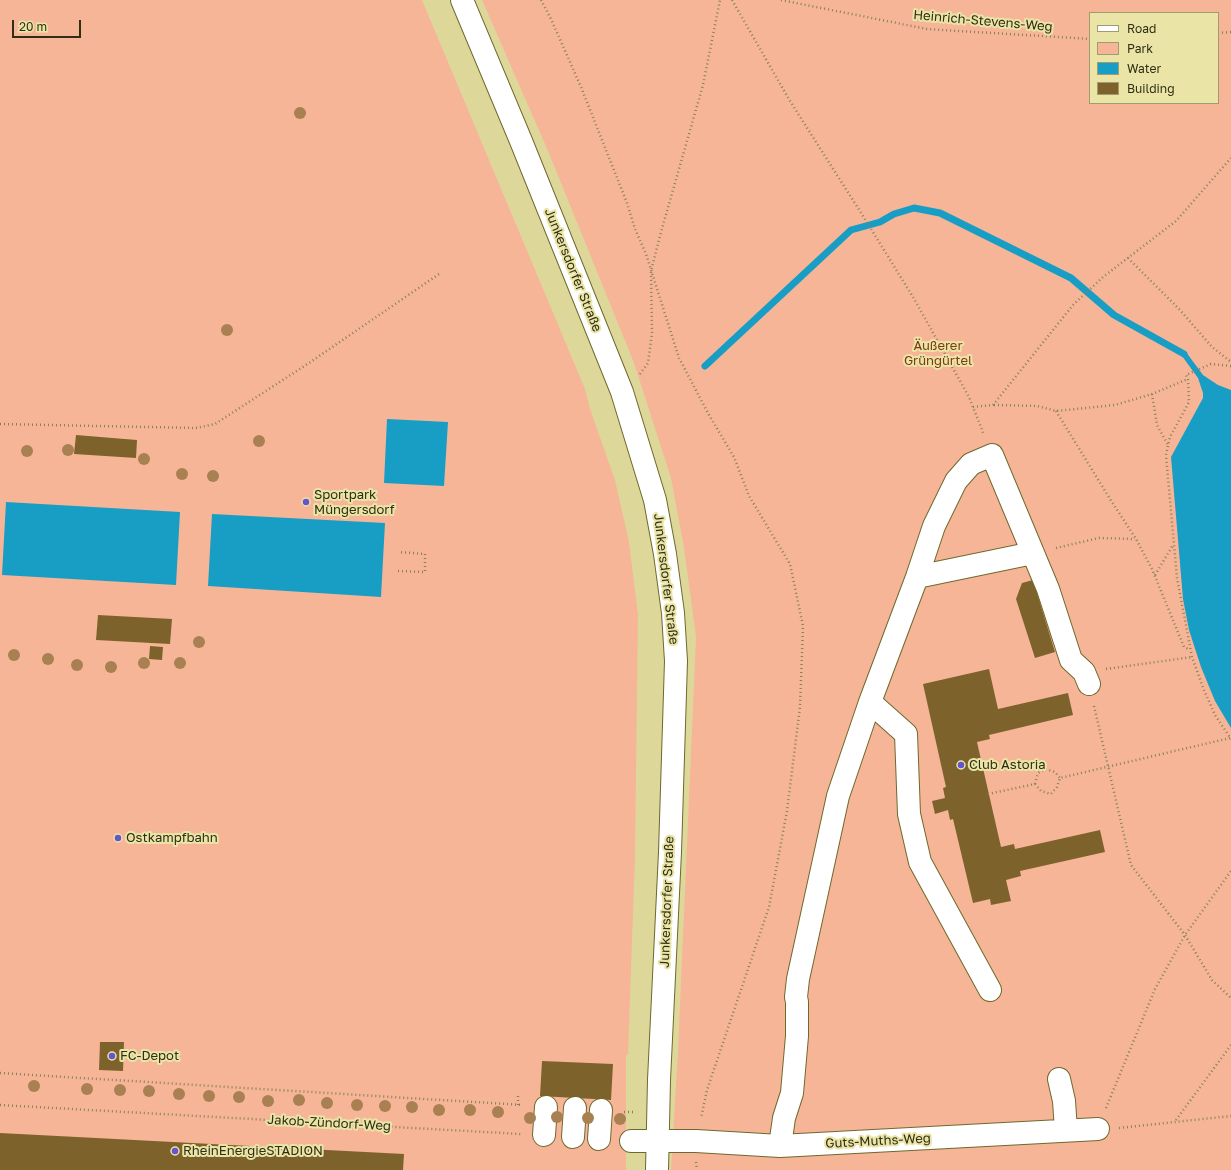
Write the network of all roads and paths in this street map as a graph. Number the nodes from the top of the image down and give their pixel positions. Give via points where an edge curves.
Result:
1 (462, 0) edge
2 (541, 0) edge
3 (720, 0) edge
4 (732, 0) edge
5 (781, 0) edge
6 (1231, 32) edge
7 (1219, 33) edge
8 (1089, 39) edge
9 (1231, 158) edge
10 (1128, 258) junction
11 (652, 271) junction
12 (439, 274) dead end
13 (1231, 362) edge
14 (1231, 366) edge
15 (1188, 380) junction
16 (622, 392) junction
17 (1152, 394) junction
18 (993, 405) junction
19 (973, 407) junction
20 (1056, 411) junction
21 (0, 424) edge
22 (1168, 446) junction
23 (992, 455) junction
24 (1136, 539) junction
25 (1173, 544) junction
26 (399, 552) dead end
27 (1033, 553) junction
28 (398, 570) dead end
29 (1154, 575) junction
30 (917, 577) junction
31 (1190, 650) junction
32 (1192, 657) junction
33 (1087, 678) junction
34 (870, 702) junction
35 (1230, 738) edge
36 (1108, 767) junction
37 (1060, 778) junction
38 (1035, 784) junction
39 (988, 794) dead end
40 (1231, 871) edge
41 (1185, 935) junction
42 (990, 990) dead end
43 (1231, 998) edge
44 (1231, 1045) edge
45 (0, 1074) edge
46 (1059, 1080) dead end
47 (518, 1096) dead end
48 (0, 1105) edge
49 (518, 1105) junction
50 (546, 1106) joint
51 (575, 1108) dead end
52 (601, 1110) joint
53 (657, 1114) junction
54 (1231, 1116) edge
55 (1176, 1121) junction
56 (1107, 1128) junction
57 (1066, 1130) junction
58 (544, 1136) joint
59 (572, 1137) dead end
60 (599, 1139) dead end
61 (631, 1141) dead end
62 (696, 1141) junction
63 (657, 1142) junction
64 (780, 1146) junction
65 (657, 1170) edge
66 (697, 1170) edge

1 - 16 street, Junkersdorfer Straße
2 - 11 path via 581,87
3 - 11 path via 703,85
4 - 19 path via 790,101 913,297 970,397
5 - 8 path, Heinrich-Stevens-Weg via 927,29
6 - 7 path
9 - 10 path via 1176,221
10 - 13 path via 1212,346
10 - 18 path via 1073,305
11 - 16 path via 652,333 648,364 636,380
11 - 62 path via 679,358 734,457 749,496 790,564 803,626 800,708 787,812 769,906 707,1090
12 - 21 path via 215,424 196,428
14 - 15 path via 1206,365 1186,375
15 - 17 path
15 - 22 path via 1189,402 1170,437
16 - 53 street, Junkersdorfer Straße via 655,500 671,598 676,661 670,852
17 - 20 path via 1115,405
17 - 22 path via 1157,425
18 - 19 path
18 - 20 path via 1037,406
19 - 23 path
20 - 24 path
22 - 25 path via 1166,455
23 - 27 street
23 - 30 street via 971,464 956,481 934,526
24 - 27 path via 1099,538
24 - 29 path
25 - 29 path
25 - 31 path
26 - 28 path via 425,554 425,572
27 - 30 street
27 - 33 street via 1048,589 1071,660
29 - 31 path via 1184,647
30 - 34 street
31 - 32 path
32 - 33 path
32 - 35 path via 1215,715
33 - 36 path
34 - 42 street via 906,734 909,814 920,862
34 - 64 street via 838,796 798,979 797,1036 792,1092 784,1118
35 - 36 path
36 - 37 path
36 - 41 path via 1130,865
37 - 38 path via 1055,772 1045,768 1038,773
37 - 38 path via 1058,788 1051,794 1041,791
38 - 39 path
40 - 41 path
41 - 43 path via 1212,980
41 - 56 path via 1155,989
44 - 55 path
45 - 49 path
46 - 57 street via 1064,1101
47 - 49 path
48 - 58 path, Jakob-Zündorf-Weg
49 - 50 path
50 - 58 street
51 - 59 street
52 - 53 path
52 - 60 street
53 - 63 street, Junkersdorfer Straße
54 - 55 path
55 - 56 path
56 - 57 street, Guts-Muths-Weg
57 - 64 street, Guts-Muths-Weg
61 - 63 street
62 - 63 street, Guts-Muths-Weg
62 - 64 street, Guts-Muths-Weg
62 - 66 path
63 - 65 street, Junkersdorfer Straße

